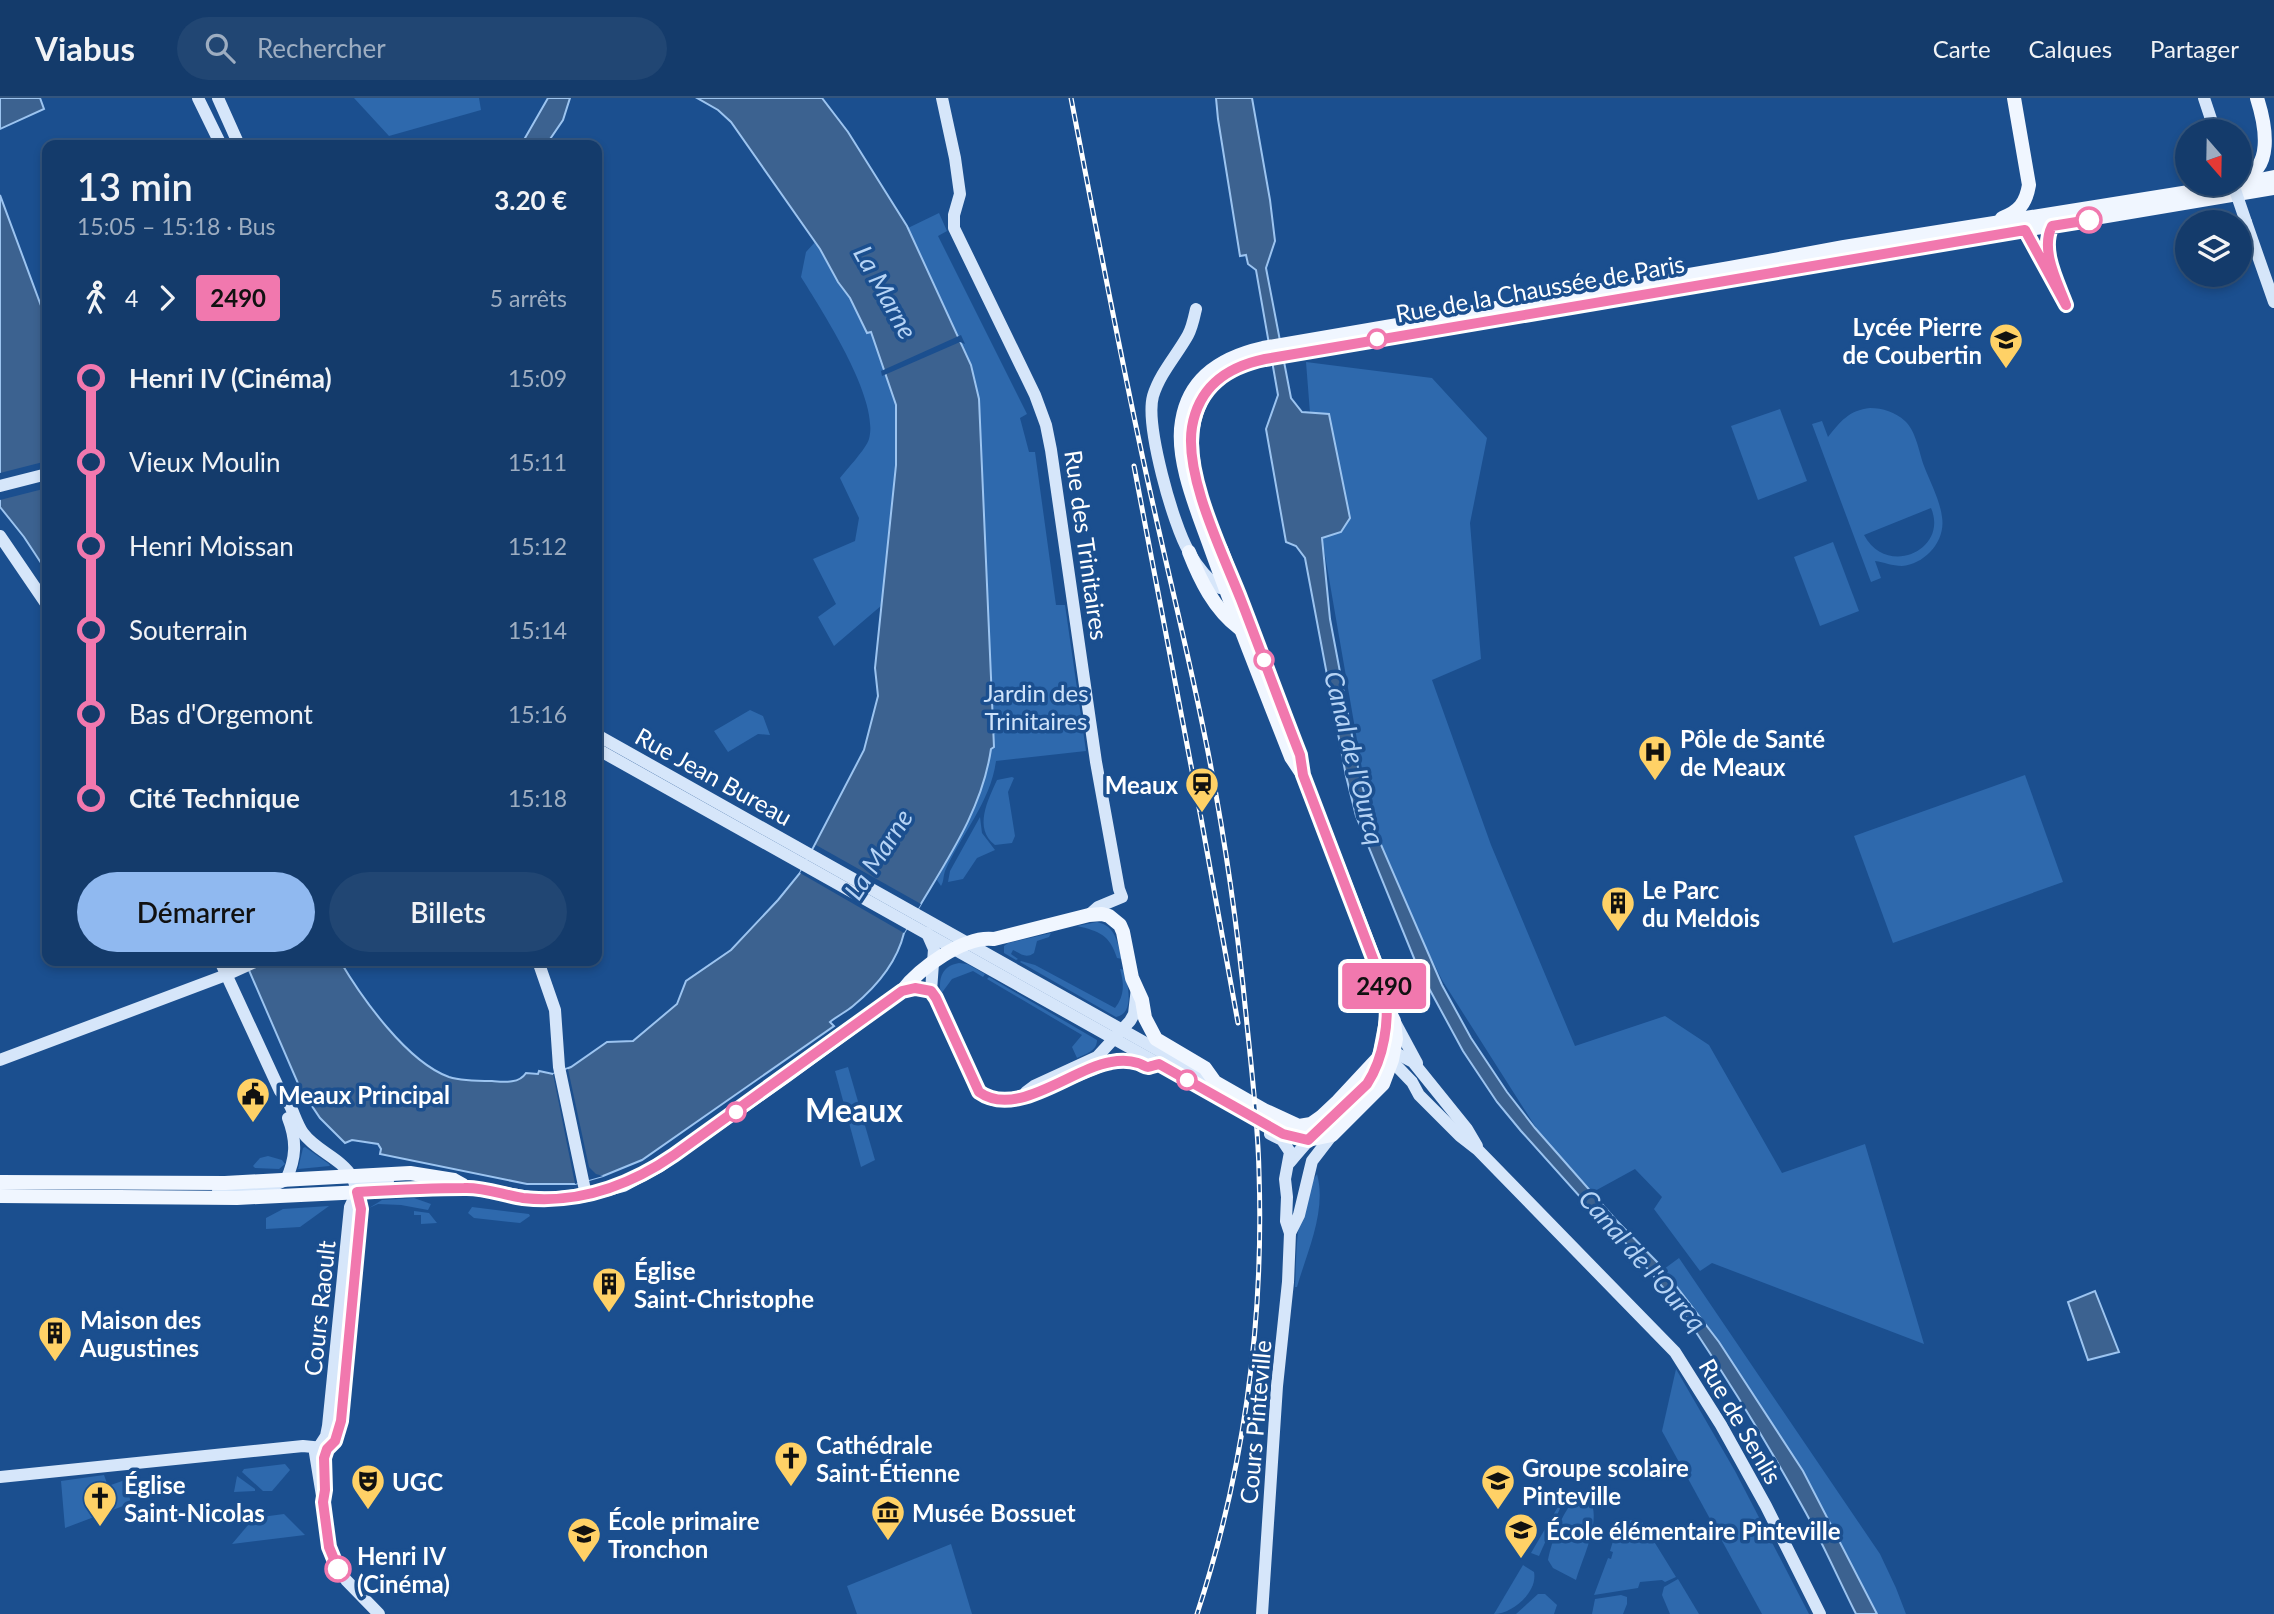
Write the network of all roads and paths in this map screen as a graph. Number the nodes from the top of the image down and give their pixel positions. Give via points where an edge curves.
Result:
1 (198, 98) edge
2 (218, 98) edge
3 (942, 98) edge
4 (2014, 98) edge
5 (2204, 98) edge
6 (2257, 98) edge
7 (2265, 98) edge
8 (2211, 119) edge
9 (2274, 124) edge
10 (219, 140) edge
11 (237, 140) edge
12 (2252, 175) edge
13 (2274, 177) edge
14 (2252, 180) edge
15 (2274, 188) edge
16 (2175, 190) edge
17 (2175, 193) edge
18 (2237, 196) edge
19 (2120, 203) junction
20 (1975, 226) junction
21 (2274, 302) edge
22 (1196, 309) dead end
23 (1295, 348) junction
24 (1264, 354) junction
25 (42, 475) edge
26 (0, 486) edge
27 (0, 536) edge
28 (1189, 552) junction
29 (1224, 586) junction
30 (42, 598) edge
31 (1236, 603) junction
32 (1240, 629) junction
33 (1267, 668) junction
34 (602, 737) edge
35 (602, 752) edge
36 (1303, 775) junction
37 (808, 860) junction
38 (1089, 915) junction
39 (928, 927) junction
40 (962, 946) junction
41 (934, 961) junction
42 (222, 966) edge
43 (246, 966) edge
44 (540, 966) edge
45 (226, 975) junction
46 (1137, 988) junction
47 (902, 991) junction
48 (931, 991) junction
49 (1391, 1015) junction
50 (1118, 1034) junction
51 (1386, 1055) junction
52 (0, 1060) edge
53 (1159, 1064) junction
54 (1420, 1070) junction
55 (1383, 1084) junction
56 (1211, 1087) junction
57 (1413, 1088) junction
58 (280, 1091) junction
59 (1020, 1096) junction
60 (1304, 1125) junction
61 (1332, 1135) junction
62 (1308, 1140) junction
63 (1478, 1150) junction
64 (1290, 1161) junction
65 (429, 1176) junction
66 (352, 1177) junction
67 (286, 1180) junction
68 (0, 1182) edge
69 (467, 1187) junction
70 (357, 1192) junction
71 (586, 1195) junction
72 (0, 1196) edge
73 (201, 1197) junction
74 (1292, 1228) junction
75 (322, 1448) junction
76 (0, 1477) edge
77 (379, 1614) edge
78 (1262, 1614) edge
79 (1820, 1614) edge

1 - 10 main road
2 - 11 main road
3 - 38 main road, Rue des Trinitaires via 960,194 954,228 1046,425 1097,769 1122,897
4 - 20 main road via 2028,175 2027,197 2016,212
5 - 8 main road
6 - 12 main road via 2269,136 2269,153
7 - 9 main road
13 - 14 main road
15 - 23 main road, Rue de la Chaussée de Paris via 1423,331
16 - 19 main road
17 - 19 main road
18 - 21 main road, bridge
19 - 20 main road
20 - 23 main road, Rue de la Chaussée de Paris
22 - 28 main road via 1190,332 1156,388 1152,408 1163,476
23 - 24 main road, Rue de la Chaussée de Paris
24 - 29 main road, Rue de la Chaussée de Paris via 1229,358 1213,368 1194,391 1182,421 1186,470
24 - 31 main road, Rue de la Chaussée de Paris via 1212,384 1199,404 1192,428 1199,488
25 - 26 main road
27 - 30 main road
28 - 29 main road via 1207,578 1220,588
28 - 32 main road via 1217,607
29 - 31 main road, Rue de la Chaussée de Paris
29 - 33 main road via 1257,657
31 - 32 main road
31 - 33 main road
32 - 36 main road via 1291,757
33 - 36 main road via 1300,755
34 - 37 main road, Rue Jean Bureau
35 - 37 main road
36 - 49 main road via 1378,969
37 - 39 main road
38 - 40 main road via 994,939 983,937
38 - 46 main road via 1109,916 1120,925
39 - 40 main road
39 - 41 main road
40 - 41 main road
40 - 50 main road
41 - 47 main road
41 - 48 main road
42 - 45 main road
43 - 45 main road
44 - 71 main road via 555,1010 560,1069
45 - 52 main road
45 - 58 main road
46 - 50 main road via 1133,1014
46 - 56 main road via 1156,1039 1205,1068
47 - 48 main road
47 - 71 main road via 660,1165 623,1185
48 - 59 main road via 979,1092 999,1101
49 - 51 main road via 1385,1021
49 - 54 main road, Rue de Senlis
50 - 53 main road
50 - 56 main road
50 - 59 main road via 1097,1057
51 - 54 main road, Rue de Senlis via 1413,1062
51 - 55 main road
51 - 57 main road, Rue de Senlis
51 - 60 main road via 1321,1117
51 - 62 main road via 1367,1084
53 - 56 main road
53 - 59 main road via 1109,1062
54 - 63 main road, Rue de Senlis
55 - 57 main road via 1395,1080
55 - 61 main road
56 - 60 main road
56 - 62 main road via 1283,1134
56 - 64 main road via 1214,1103 1283,1140
57 - 63 main road, Rue de Senlis
58 - 66 main road via 303,1133
58 - 67 main road via 295,1140
60 - 62 main road, Cours Pinteville
61 - 62 main road
61 - 74 main road, Cours Pinteville via 1312,1161
62 - 64 main road
62 - 74 main road, Cours Pinteville
63 - 79 main road, Rue de Senlis via 1675,1352 1761,1496
64 - 74 main road, Cours Pinteville via 1285,1179 1286,1221
65 - 66 main road
65 - 69 main road
65 - 70 main road via 365,1183
66 - 67 main road
66 - 70 main road, Cours Raoult
67 - 68 main road
67 - 73 main road via 263,1190 218,1191
69 - 70 main road
69 - 71 main road via 542,1199
70 - 73 main road
70 - 75 main road, Cours Raoult via 361,1209 335,1441
72 - 73 main road
74 - 78 main road, Cours Pinteville
75 - 76 main road
75 - 77 main road via 315,1453 315,1460 329,1547 338,1570

